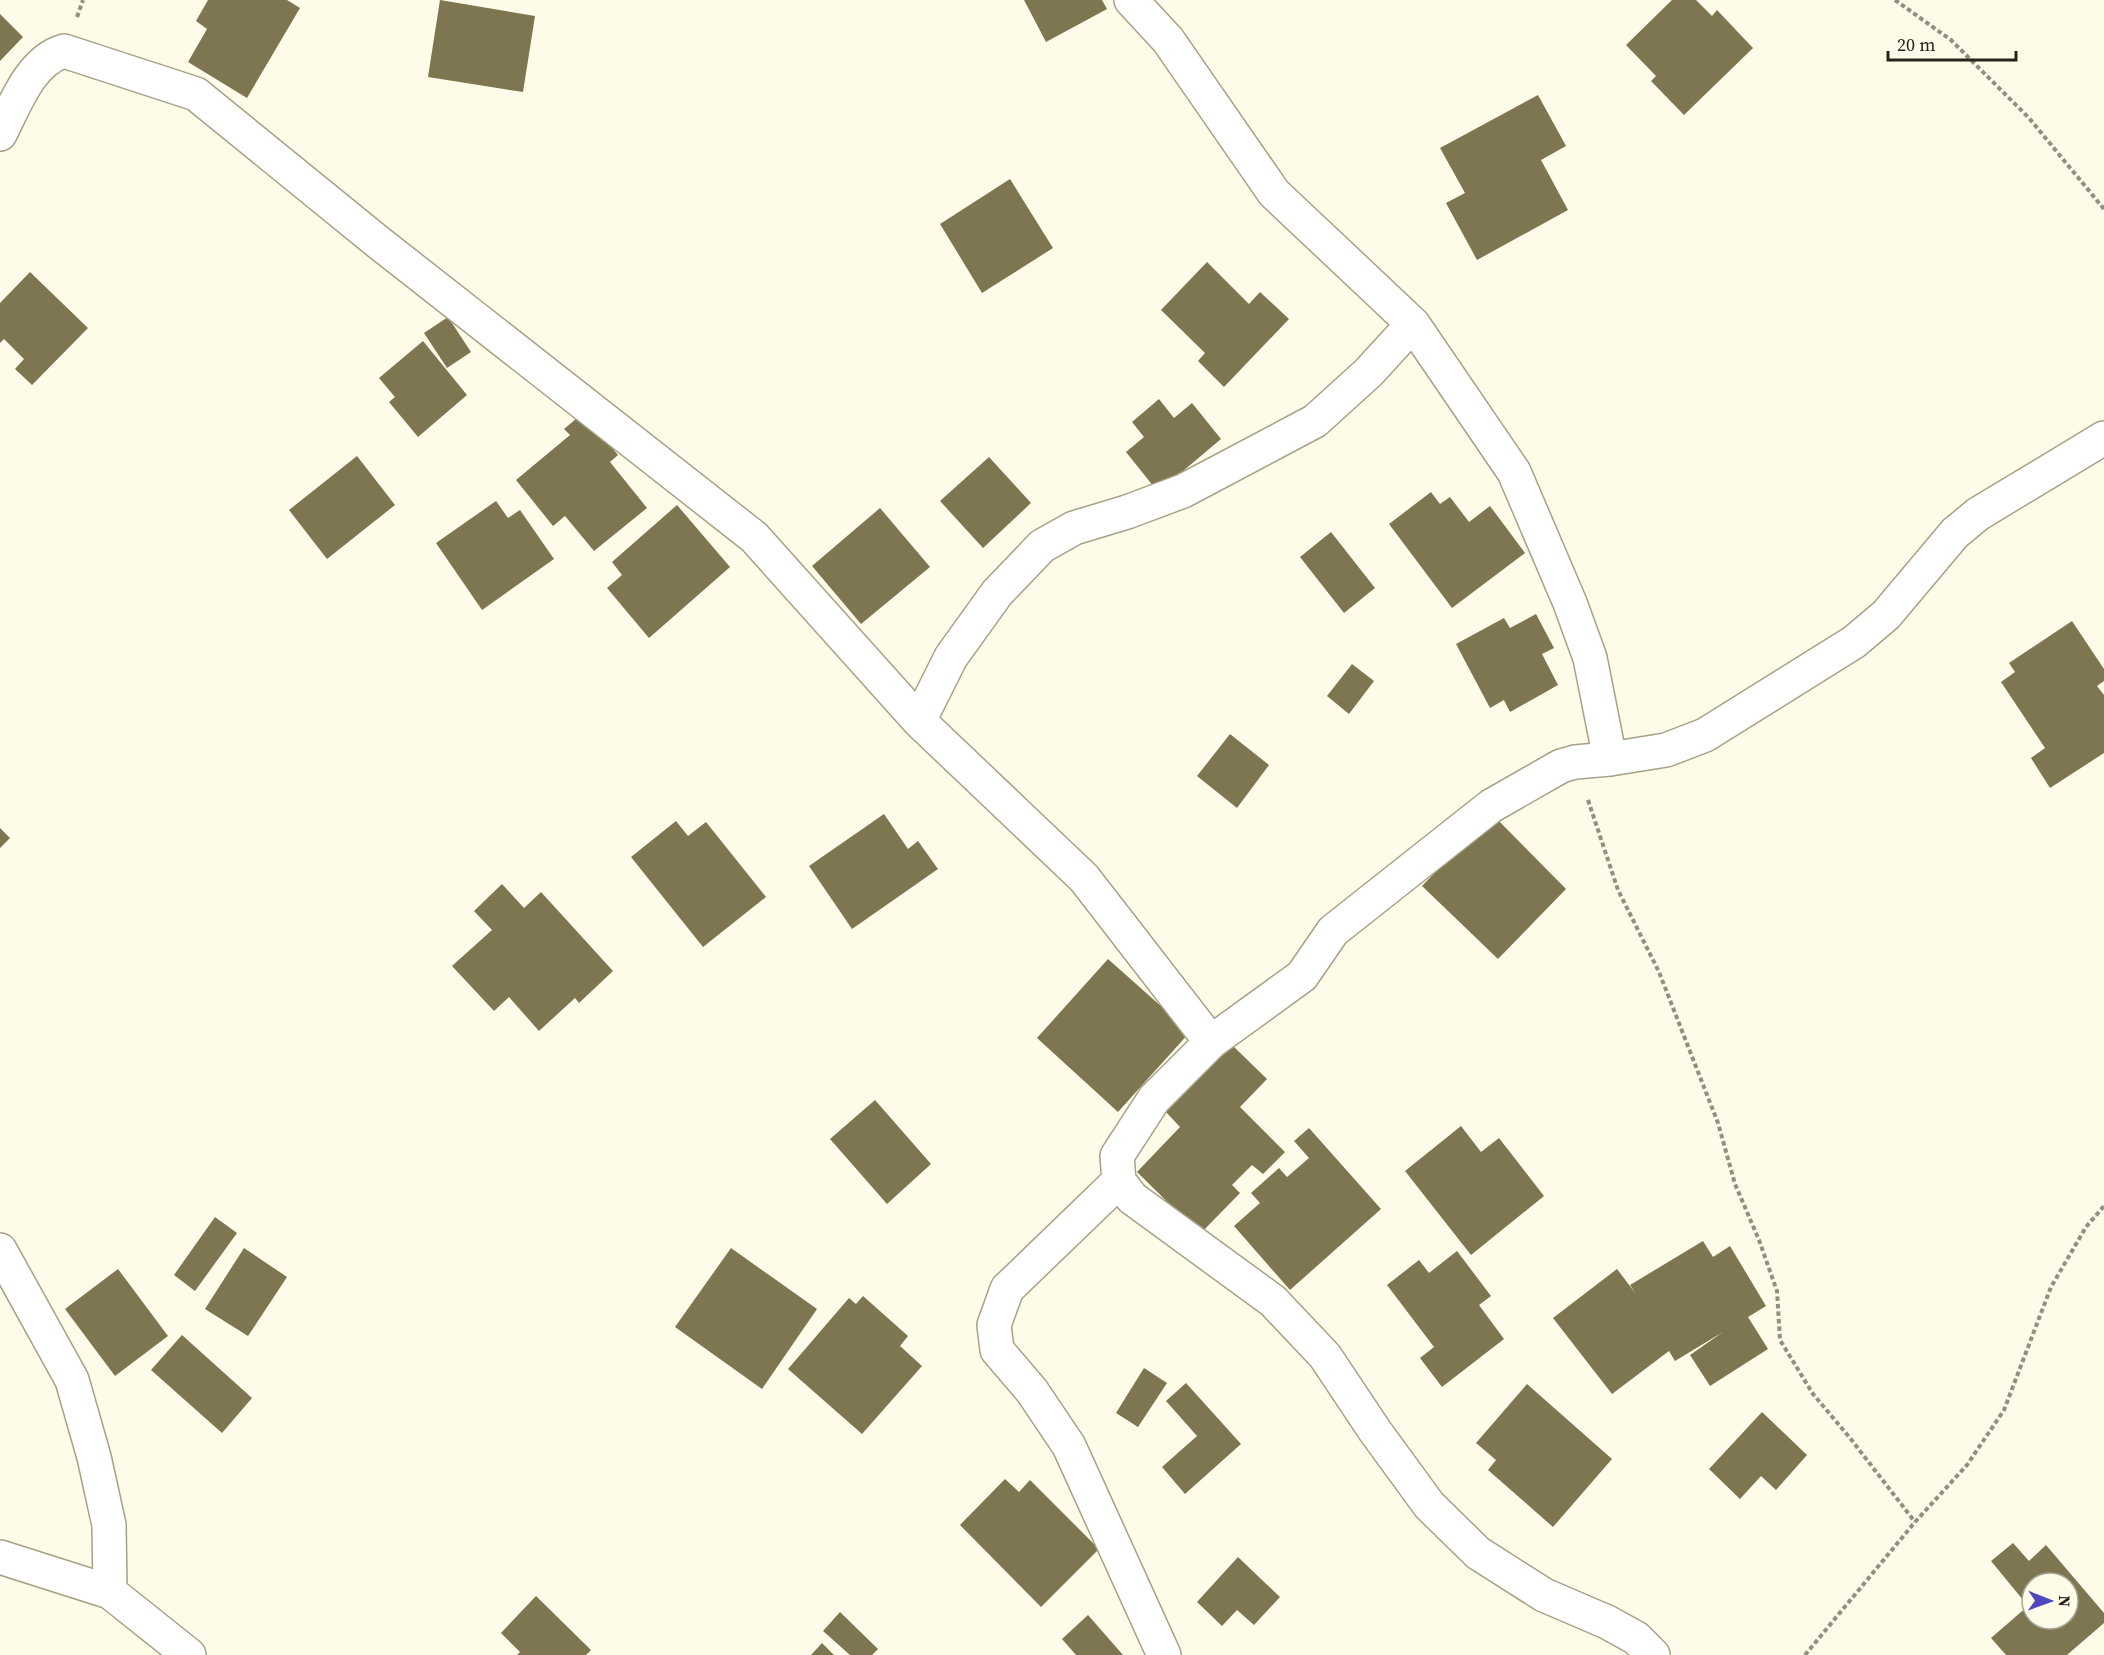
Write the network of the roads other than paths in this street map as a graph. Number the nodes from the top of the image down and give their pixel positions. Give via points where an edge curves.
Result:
1 (1131, 0) edge
2 (0, 134) edge
3 (1413, 324) junction
4 (2104, 438) edge
5 (919, 721) junction
6 (1610, 759) junction
7 (1211, 1042) junction
8 (1119, 1181) junction
9 (0, 1250) edge
10 (0, 1557) edge
11 (110, 1592) junction
12 (189, 1655) edge
13 (1164, 1655) edge
14 (1653, 1655) edge

1 - 3 street via 1167,40 1274,193
2 - 5 street via 34,71 54,53 64,51 196,93 378,242 754,537
3 - 5 street via 1368,373 1315,421 1183,491 1074,528 1042,546 997,593 951,657
3 - 6 street via 1514,472 1590,658
4 - 6 street via 1978,514 1955,533 1886,615 1813,669 1705,735 1666,750
5 - 7 street via 1084,878
6 - 7 street via 1561,766 1491,806 1333,931 1302,976
7 - 8 street via 1154,1100 1117,1156
8 - 13 street via 1007,1289 994,1325 997,1350 1032,1391 1069,1446
8 - 14 street via 1132,1198 1273,1301 1325,1356 1429,1505 1478,1553 1544,1595 1636,1638
9 - 11 street via 72,1380 109,1525
10 - 11 street
11 - 12 street

